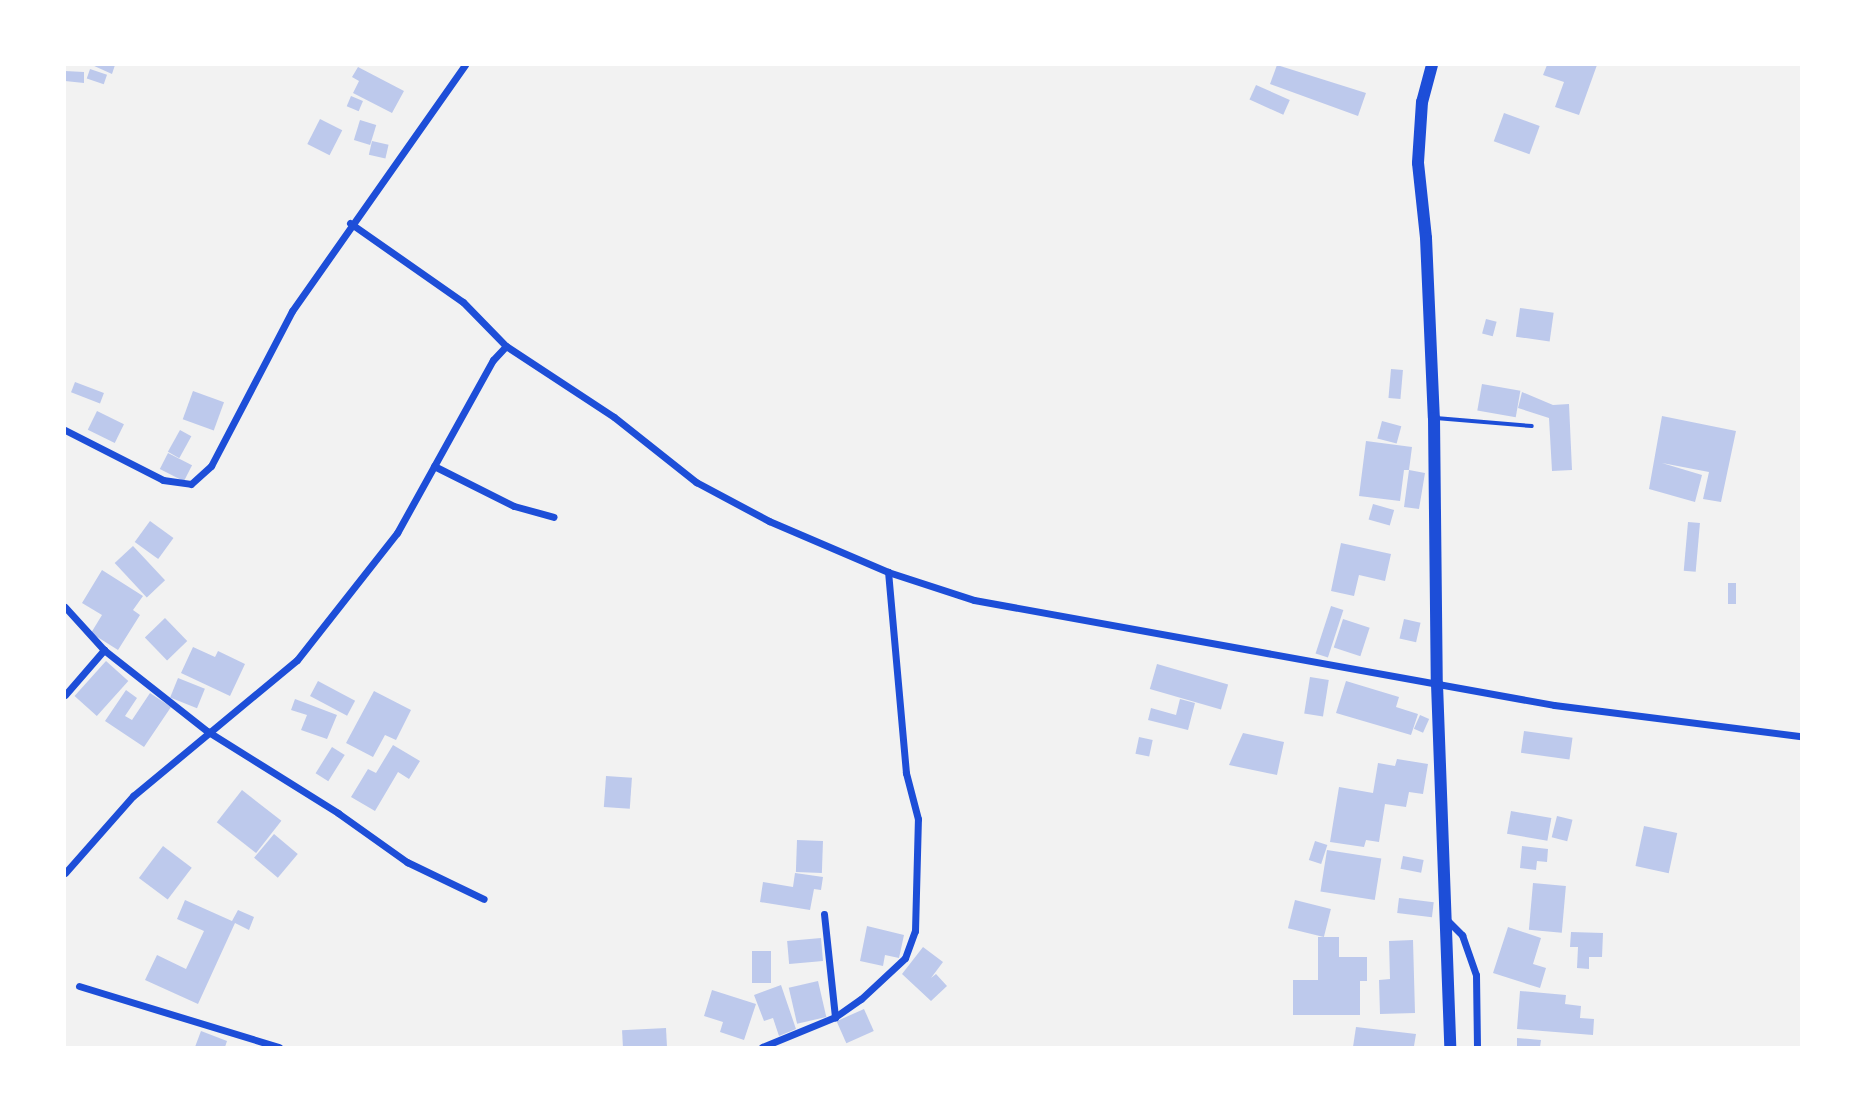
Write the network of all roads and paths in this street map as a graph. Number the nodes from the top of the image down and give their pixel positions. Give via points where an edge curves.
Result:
1 (465, 65) edge
2 (1432, 65) edge
3 (350, 223) junction
4 (506, 346) junction
5 (1434, 418) junction
6 (1532, 426) dead end
7 (65, 430) edge
8 (433, 466) junction
9 (554, 517) dead end
10 (888, 572) junction
11 (65, 607) edge
12 (104, 650) junction
13 (1437, 684) junction
14 (65, 695) edge
15 (206, 731) junction
16 (1801, 736) edge
17 (65, 873) edge
18 (484, 899) dead end
19 (824, 914) dead end
20 (1446, 919) junction
21 (79, 986) dead end
22 (835, 1017) junction
23 (279, 1047) edge
24 (762, 1047) edge
25 (1450, 1047) edge
26 (1476, 1047) edge

1 - 3 street
2 - 5 highway via 1422,102 1418,163
3 - 4 street via 463,303
3 - 7 street via 292,311 211,466 191,484 163,480 130,467
4 - 8 street via 493,360
4 - 10 street via 614,417 695,482 769,521
5 - 6 lane
5 - 13 highway
8 - 9 street via 514,506
8 - 15 street via 397,533 297,660
10 - 13 street via 974,600
10 - 22 street via 902,739 918,819 915,931 905,958
11 - 12 street
12 - 14 street
12 - 15 street
13 - 16 street via 1554,705
13 - 20 highway
15 - 17 street via 133,796
15 - 18 street via 407,862
19 - 22 street
20 - 25 highway
20 - 26 street via 1462,935 1476,975
21 - 23 street
22 - 24 street

